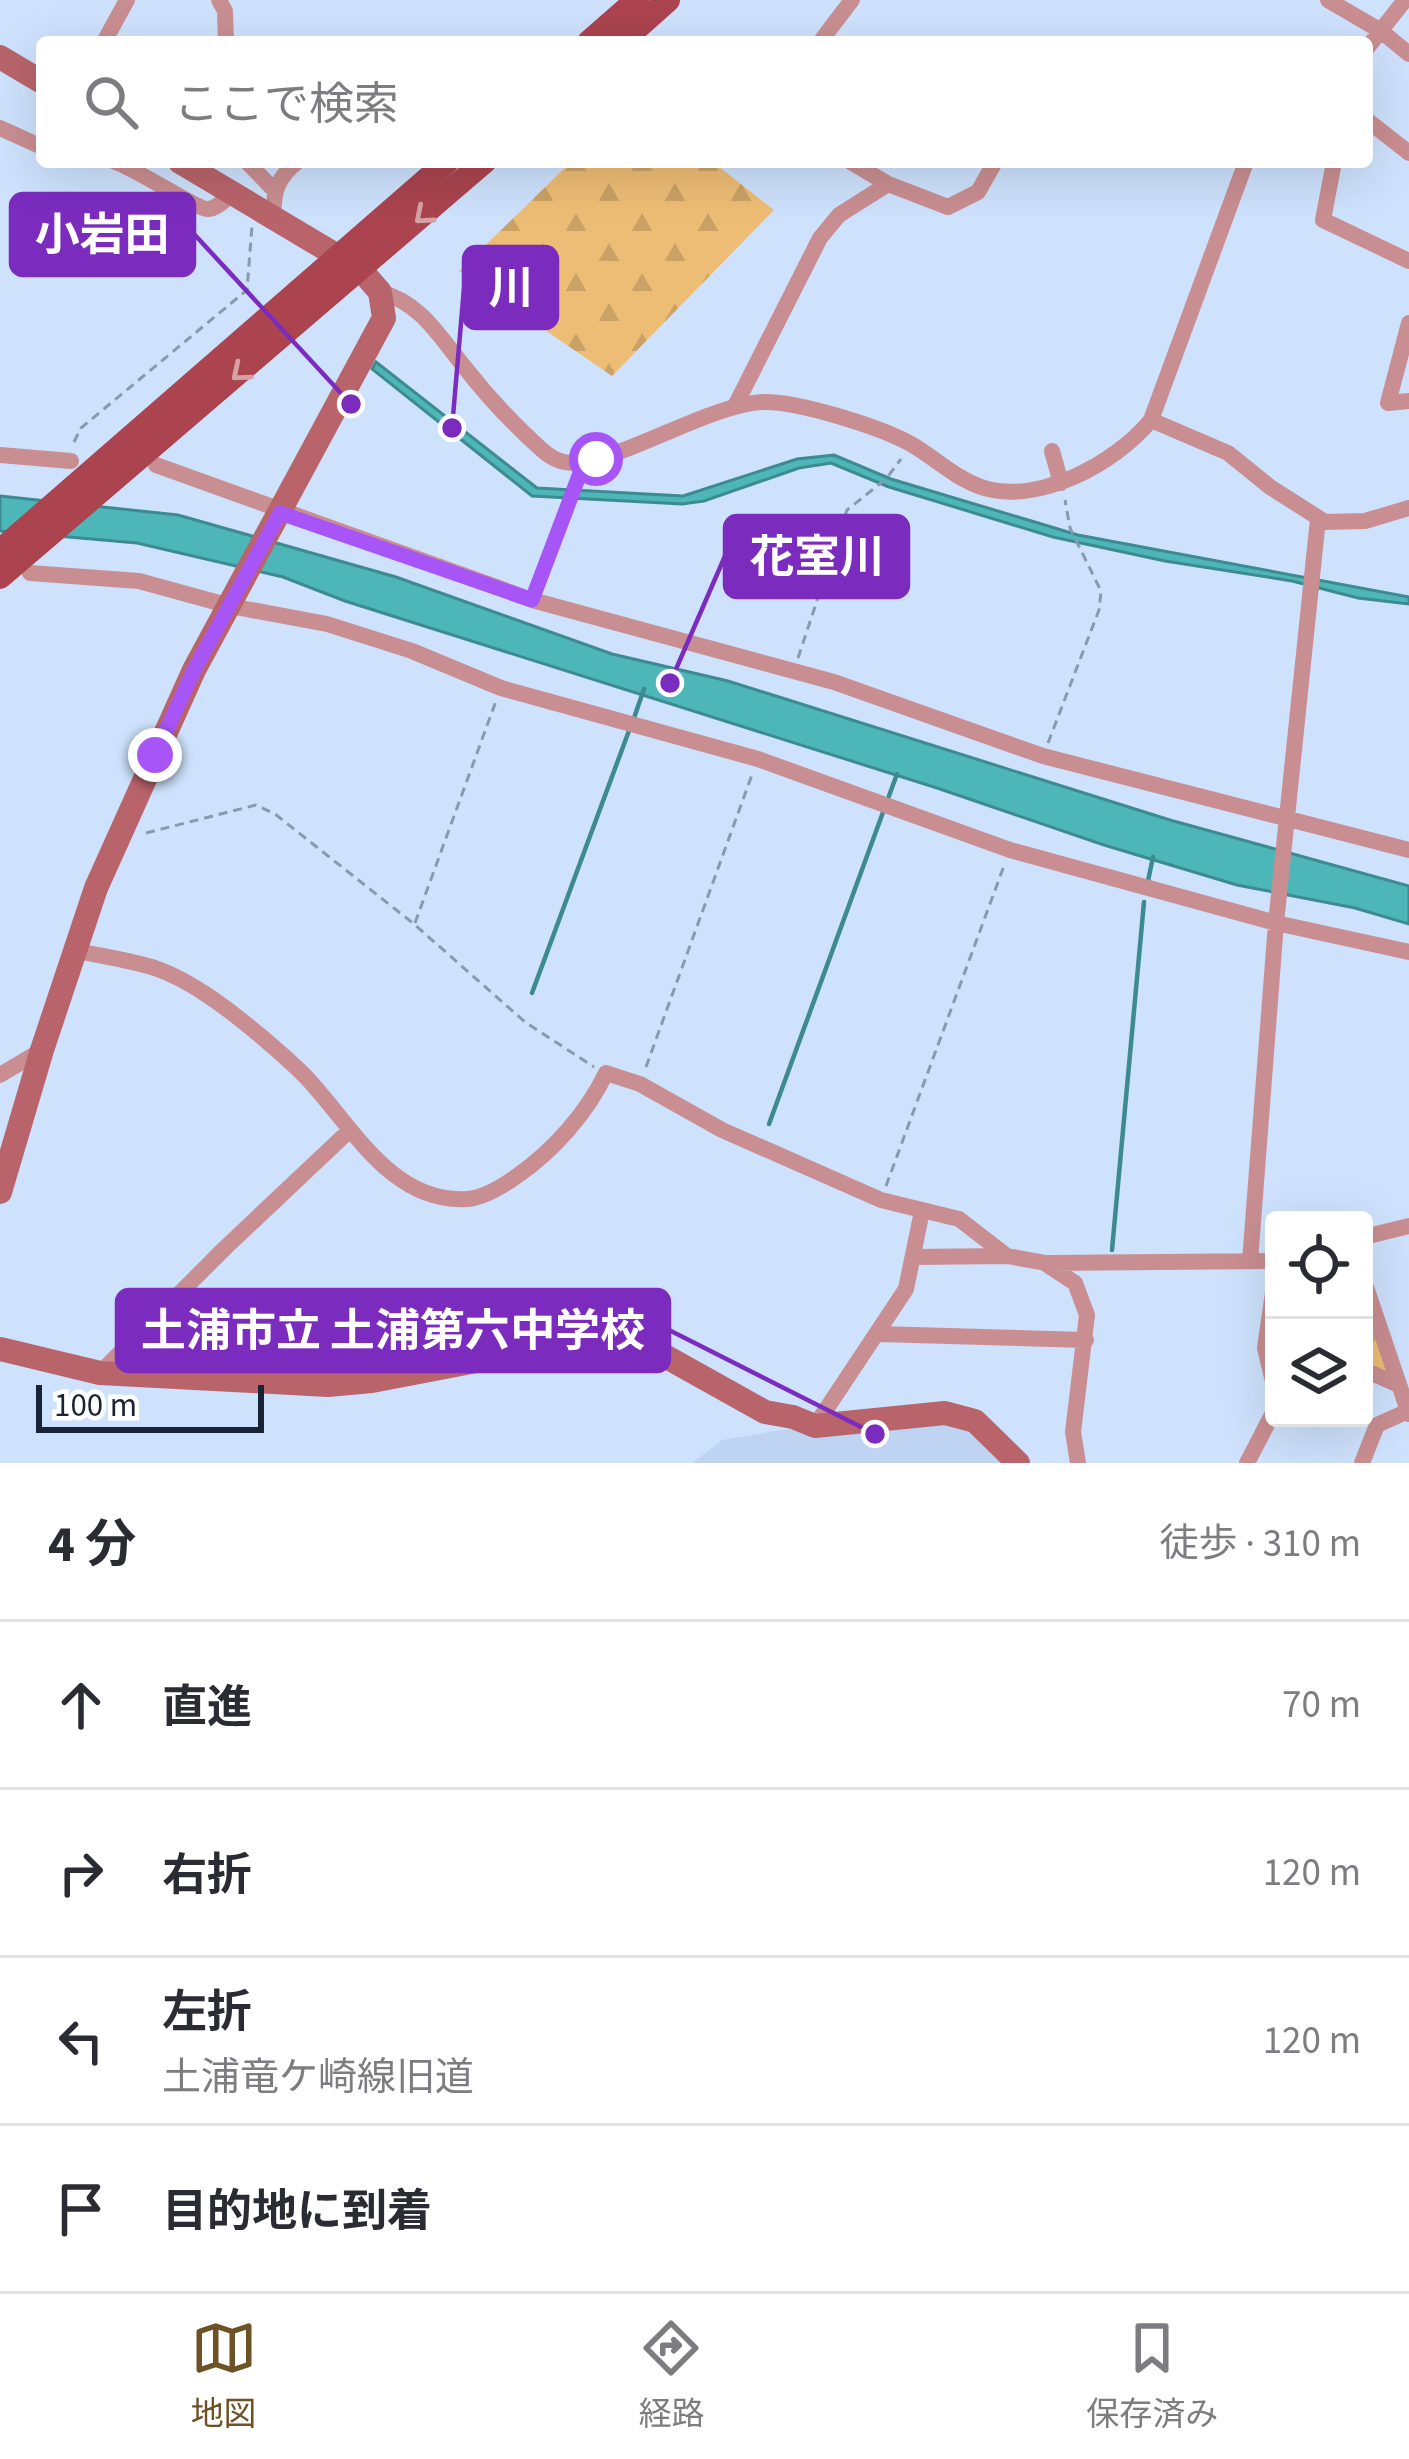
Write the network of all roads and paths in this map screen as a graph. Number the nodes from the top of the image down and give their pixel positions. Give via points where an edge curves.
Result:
1 (128, 0) edge
2 (219, 0) edge
3 (637, 0) edge
4 (668, 0) edge
5 (852, 0) edge
6 (1328, 0) edge
7 (1405, 0) edge
8 (1381, 31) junction
9 (107, 36) edge
10 (226, 36) edge
11 (596, 36) edge
12 (628, 36) edge
13 (825, 36) edge
14 (1373, 41) edge
15 (1409, 54) edge
16 (0, 57) edge
17 (36, 78) edge
18 (1373, 125) edge
19 (0, 128) edge
20 (36, 144) edge
21 (1409, 153) edge
22 (130, 168) edge
23 (192, 168) edge
24 (249, 168) edge
25 (290, 168) edge
26 (440, 168) edge
27 (477, 168) edge
28 (861, 168) edge
29 (991, 168) edge
30 (1244, 168) edge
31 (1333, 168) edge
32 (888, 184) junction
33 (258, 201) junction
34 (336, 256) junction
35 (1409, 261) edge
36 (361, 270) junction
37 (380, 292) junction
38 (1409, 323) edge
39 (1409, 401) edge
40 (736, 404) junction
41 (1151, 420) junction
42 (912, 445) junction
43 (1052, 451) dead end
44 (0, 455) edge
45 (585, 460) junction
46 (156, 466) dead end
47 (72, 468) junction
48 (1061, 483) junction
49 (1409, 508) edge
50 (278, 517) junction
51 (1318, 519) junction
52 (12, 566) edge
53 (532, 600) junction
54 (233, 602) junction
55 (794, 671) junction
56 (501, 688) junction
57 (1043, 756) junction
58 (758, 759) junction
59 (1287, 820) junction
60 (120, 834) junction
61 (1010, 850) junction
62 (1409, 850) edge
63 (1276, 923) junction
64 (415, 924) junction
65 (74, 950) junction
66 (1409, 952) edge
67 (41, 1050) junction
68 (606, 1073) junction
69 (0, 1075) edge
70 (640, 1084) junction
71 (350, 1130) junction
72 (0, 1192) edge
73 (881, 1200) junction
74 (922, 1211) junction
75 (1409, 1226) edge
76 (1373, 1235) edge
77 (1007, 1256) junction
78 (913, 1257) junction
79 (1250, 1261) junction
80 (1265, 1261) edge
81 (1046, 1263) junction
82 (1373, 1308) edge
83 (879, 1334) junction
84 (1086, 1340) junction
85 (0, 1349) edge
86 (100, 1373) junction
87 (1373, 1374) edge
88 (1399, 1385) junction
89 (1409, 1413) edge
90 (815, 1426) junction
91 (1266, 1427) edge
92 (1018, 1463) edge
93 (1078, 1463) edge
94 (1247, 1463) edge
95 (1362, 1463) edge

1 - 9 street
2 - 10 street
3 - 11 main road
4 - 12 main road
5 - 13 street
6 - 8 street
7 - 8 street
8 - 14 street
8 - 15 street
16 - 17 street
18 - 21 street
19 - 20 street
22 - 33 street via 197,208
23 - 33 street
24 - 33 street
25 - 33 street
26 - 34 main road
27 -> 36 main road
28 - 32 street
29 - 32 street via 978,191 948,207
30 - 41 street
31 - 35 street via 1323,220
32 - 40 street via 839,215 820,238
33 - 34 street
33 - 47 path via 248,290 81,428
34 - 36 street
34 - 47 main road
36 - 37 street
36 -> 52 main road
37 - 45 street via 431,321 548,455
37 - 50 street via 380,330
38 - 39 street via 1388,403
40 - 42 street via 770,401
40 - 45 street
41 - 48 street via 1136,438
41 - 51 street via 1228,453
42 - 48 street via 985,489
42 - 55 path via 847,510
43 - 48 street
44 - 47 street
45 - 53 path
46 - 50 street
47 - 52 main road
48 - 57 path via 1070,528 1101,591
49 - 51 street via 1365,521
50 - 53 street
50 - 54 street
51 - 59 street
52 - 54 street
53 - 55 street
54 - 56 street via 412,651
54 - 60 street
55 - 57 street
56 - 58 street
56 - 64 path
57 - 59 street
58 - 61 street
58 - 70 path
59 - 62 street
59 - 63 street
60 - 64 path via 256,805
60 - 65 street
61 - 63 street
61 - 73 path
63 - 66 street
63 - 79 street
64 - 68 path via 525,1022
65 - 67 street
65 - 71 street via 156,968 190,986 261,1036
67 - 69 street
67 - 72 street
68 - 70 street
68 - 71 street via 592,1103 531,1167 472,1200 404,1180
70 - 73 street
71 - 86 street
73 - 74 street
74 - 77 street via 959,1219
74 - 78 street
75 - 76 street
77 - 78 street
77 - 81 street
78 - 83 street via 906,1289
79 - 80 street
79 - 81 street
81 - 84 street via 1075,1283
82 - 88 street
83 - 84 street
83 - 90 street
84 - 93 street via 1073,1432
85 - 86 street
86 - 90 street via 328,1385 585,1340 636,1340 765,1412
87 - 88 street
88 - 89 street
89 - 95 street via 1377,1425
90 - 92 street via 945,1414 975,1421
91 - 94 street

